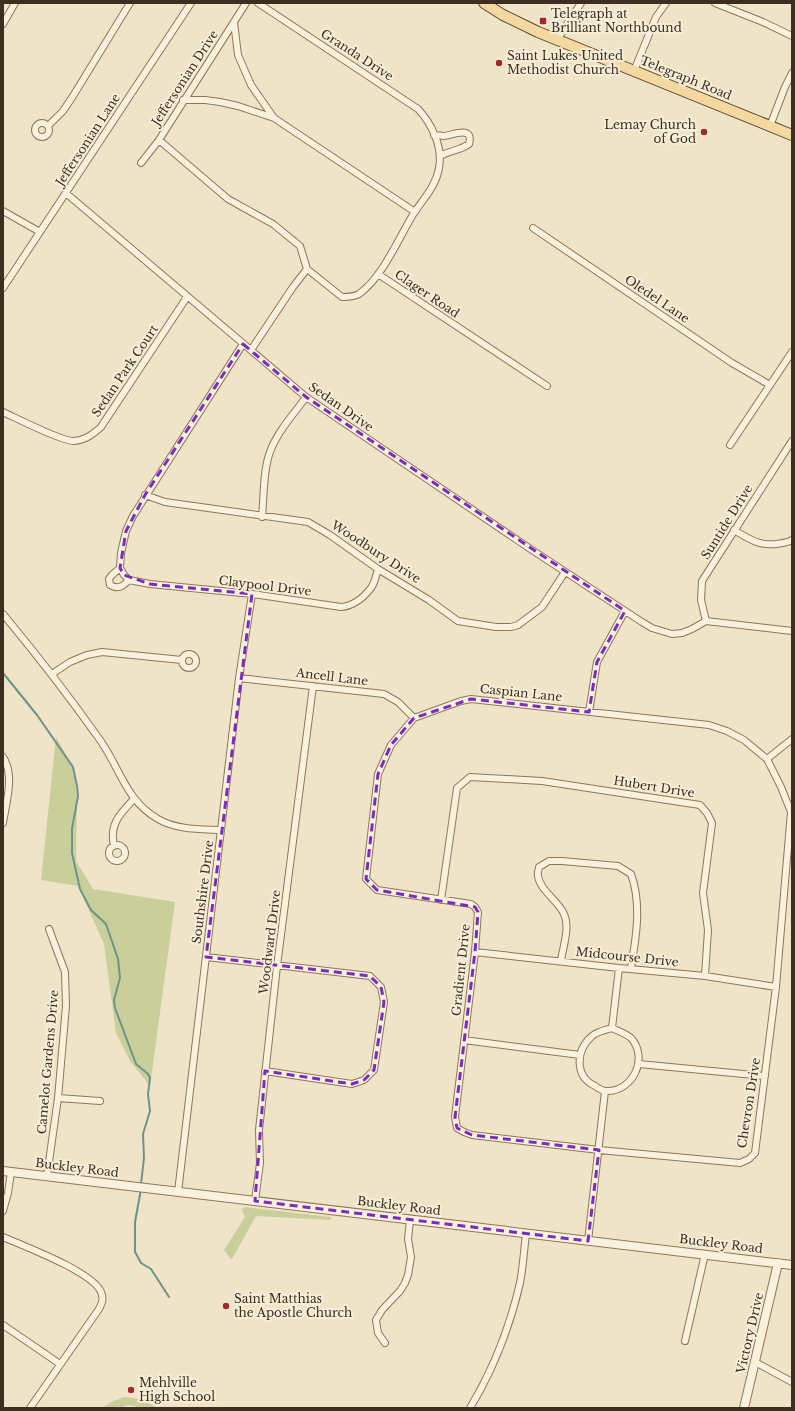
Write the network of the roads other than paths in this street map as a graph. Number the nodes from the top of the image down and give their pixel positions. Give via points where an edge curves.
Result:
1 (15, 3) edge
2 (130, 3) edge
3 (191, 3) edge
4 (246, 3) edge
5 (258, 3) edge
6 (484, 3) edge
7 (580, 3) edge
8 (666, 3) edge
9 (715, 3) edge
10 (5, 15) edge
11 (234, 22) junction
12 (3, 24) edge
13 (792, 36) edge
14 (557, 40) junction
15 (634, 71) junction
16 (792, 73) edge
17 (183, 100) junction
18 (274, 118) junction
19 (48, 126) dead end
20 (770, 126) junction
21 (434, 135) junction
22 (792, 135) edge
23 (159, 140) junction
24 (440, 156) junction
25 (141, 163) dead end
26 (67, 194) junction
27 (3, 211) edge
28 (415, 212) junction
29 (533, 228) dead end
30 (40, 232) junction
31 (307, 269) junction
32 (378, 274) junction
33 (3, 288) edge
34 (187, 297) junction
35 (243, 344) junction
36 (251, 350) junction
37 (791, 354) edge
38 (770, 385) junction
39 (546, 386) dead end
40 (306, 397) junction
41 (3, 412) edge
42 (792, 441) edge
43 (730, 445) dead end
44 (145, 495) junction
45 (262, 517) junction
46 (734, 530) junction
47 (792, 540) edge
48 (120, 568) junction
49 (378, 569) junction
50 (565, 572) junction
51 (129, 580) junction
52 (252, 594) junction
53 (625, 611) junction
54 (3, 614) edge
55 (706, 621) junction
56 (792, 631) edge
57 (182, 660) dead end
58 (52, 674) junction
59 (239, 678) junction
60 (313, 686) junction
61 (589, 712) junction
62 (414, 718) junction
63 (792, 739) edge
64 (3, 757) edge
65 (767, 759) junction
66 (134, 799) junction
67 (792, 812) edge
68 (3, 823) edge
69 (221, 830) junction
70 (114, 846) dead end
71 (366, 879) joint
72 (441, 900) junction
73 (48, 929) dead end
74 (475, 952) junction
75 (206, 957) junction
76 (560, 961) junction
77 (277, 966) junction
78 (619, 968) junction
79 (631, 968) junction
80 (705, 976) junction
81 (776, 987) junction
82 (612, 1028) junction
83 (464, 1040) junction
84 (580, 1055) junction
85 (639, 1064) junction
86 (265, 1071) junction
87 (765, 1076) junction
88 (605, 1091) junction
89 (58, 1098) junction
90 (100, 1101) dead end
91 (457, 1128) joint
92 (599, 1150) junction
93 (7, 1171) edge
94 (47, 1176) junction
95 (178, 1192) junction
96 (255, 1201) junction
97 (3, 1211) edge
98 (410, 1220) junction
99 (526, 1234) junction
100 (3, 1237) edge
101 (588, 1241) junction
102 (705, 1254) junction
103 (778, 1263) junction
104 (792, 1265) edge
105 (3, 1324) edge
106 (685, 1341) dead end
107 (385, 1343) dead end
108 (755, 1362) junction
109 (60, 1364) junction
110 (792, 1382) edge
111 (30, 1408) edge
112 (470, 1408) edge
113 (744, 1408) edge

1 - 10 street
2 - 19 street via 73,96
3 - 26 street, Jeffersonian Lane
4 - 11 street, Jeffersonian Drive
5 - 21 street, Granda Drive via 418,109 428,121
6 - 14 main road, Telegraph Road
7 - 14 street
8 - 15 street via 656,17
9 - 13 street
10 - 12 street
11 - 17 street, Jeffersonian Drive
11 - 18 street via 238,55 251,85
14 - 15 main road, Telegraph Road
15 - 20 main road, Telegraph Road
16 - 20 street
17 - 18 street via 220,102
17 - 23 street, Jeffersonian Drive
18 - 28 street
20 - 22 main road, Telegraph Road
21 - 24 street, Granda Drive
21 - 24 street via 466,132 469,135 469,144 466,147
23 - 25 street, Jeffersonian Drive
23 - 31 street via 228,199 273,224 300,246
24 - 28 street, Granda Drive via 439,168 430,192
26 - 30 street, Jeffersonian Lane
26 - 34 street, Sedan Drive
27 - 30 street
28 - 32 street, Granda Drive
29 - 38 street, Oledel Lane via 732,363
30 - 33 street, Jeffersonian Lane
31 - 32 street, Clager Road via 342,297 358,295
31 - 36 street via 292,287
32 - 39 street, Clager Road
34 - 35 street, Sedan Drive
34 - 41 street, Sedan Park Court via 101,427 90,437 73,441
35 - 36 street, Sedan Drive
35 - 44 street, Claypool Drive
36 - 40 street, Sedan Drive
37 - 38 street
38 - 43 street
40 - 45 street via 277,437 270,452
40 - 50 street, Sedan Drive
42 - 46 street, Suntide Drive
44 - 45 street, Woodbury Drive via 165,502
44 - 48 street, Claypool Drive via 126,531
45 - 49 street, Woodbury Drive via 308,522 330,534
46 - 47 street via 750,540 766,545
46 - 55 street, Suntide Drive via 702,581 701,600
48 - 51 street
48 - 51 street, Claypool Drive via 109,579 110,585 121,587
49 - 50 street, Woodbury Drive via 458,621 504,628 518,625 542,607
49 - 52 street, Claypool Drive via 372,587 354,604 348,606
50 - 53 street, Sedan Drive
51 - 52 street, Claypool Drive
52 - 59 street, Southshire Drive
53 - 55 street, Sedan Drive via 652,628 672,634 687,631
53 - 61 street via 597,662
54 - 58 street
55 - 56 street
57 - 58 street via 102,652 70,662
58 - 66 street via 101,741
59 - 60 street, Ancell Lane
59 - 69 street, Southshire Drive
60 - 62 street, Ancell Lane via 384,694 398,702
60 - 77 street, Woodward Drive
61 - 62 street, Caspian Lane via 471,699 461,700
61 - 65 street, Caspian Lane via 709,725 744,740
62 - 71 street, Caspian Lane via 391,745 378,774
63 - 65 street
64 - 68 street via 9,778
65 - 67 street, Chevron Drive
66 - 69 street via 159,820 175,826
66 - 70 street via 121,814 113,829
67 - 81 street, Chevron Drive
69 - 75 street, Southshire Drive
71 - 72 street, Gradient Drive via 377,890
72 - 74 street, Gradient Drive via 471,904 475,907 478,912
72 - 80 street, Hubert Drive via 457,788 470,778 542,781 700,805 712,823 704,894 708,930
73 - 89 street, Camelot Gardens Drive via 65,972 66,1006
74 - 76 street, Midcourse Drive
74 - 83 street, Gradient Drive
75 - 77 street
75 - 95 street, Southshire Drive
76 - 78 street, Midcourse Drive
76 - 79 street via 567,928 563,912 544,889 538,876 539,867 549,861 618,866 631,874 636,887 637,933
77 - 86 street, Woodward Drive
77 - 86 street via 370,976 381,987 384,1002 374,1070 364,1080 352,1084
78 - 79 street, Midcourse Drive
78 - 82 street
79 - 80 street, Midcourse Drive
80 - 81 street, Midcourse Drive
81 - 87 street, Chevron Drive
82 - 84 street via 593,1035
82 - 85 street via 631,1038 638,1052
83 - 84 street
83 - 91 street, Gradient Drive via 455,1117
84 - 88 street via 579,1068 588,1083
85 - 87 street
85 - 88 street via 634,1076 626,1085
86 - 96 street, Woodward Drive via 259,1130 260,1163
87 - 92 street, Chevron Drive via 755,1153 749,1160 740,1163
88 - 92 street
89 - 90 street
89 - 94 street, Camelot Gardens Drive
91 - 92 street, Chevron Drive via 472,1135
92 - 101 street
93 - 94 street, Buckley Road
93 - 97 street via 8,1193
94 - 95 street, Buckley Road
95 - 96 street, Buckley Road
96 - 98 street, Buckley Road
98 - 99 street, Buckley Road
98 - 107 street via 408,1239 411,1257 408,1275 400,1291 376,1320 378,1333
99 - 101 street, Buckley Road
99 - 112 street via 520,1282 505,1335
100 - 109 street via 66,1265 95,1283 101,1291 103,1300 99,1309
101 - 102 street, Buckley Road
102 - 103 street, Buckley Road
102 - 106 street
103 - 104 street, Buckley Road
103 - 108 street, Victory Drive
105 - 109 street
108 - 110 street
108 - 113 street, Victory Drive
109 - 111 street

